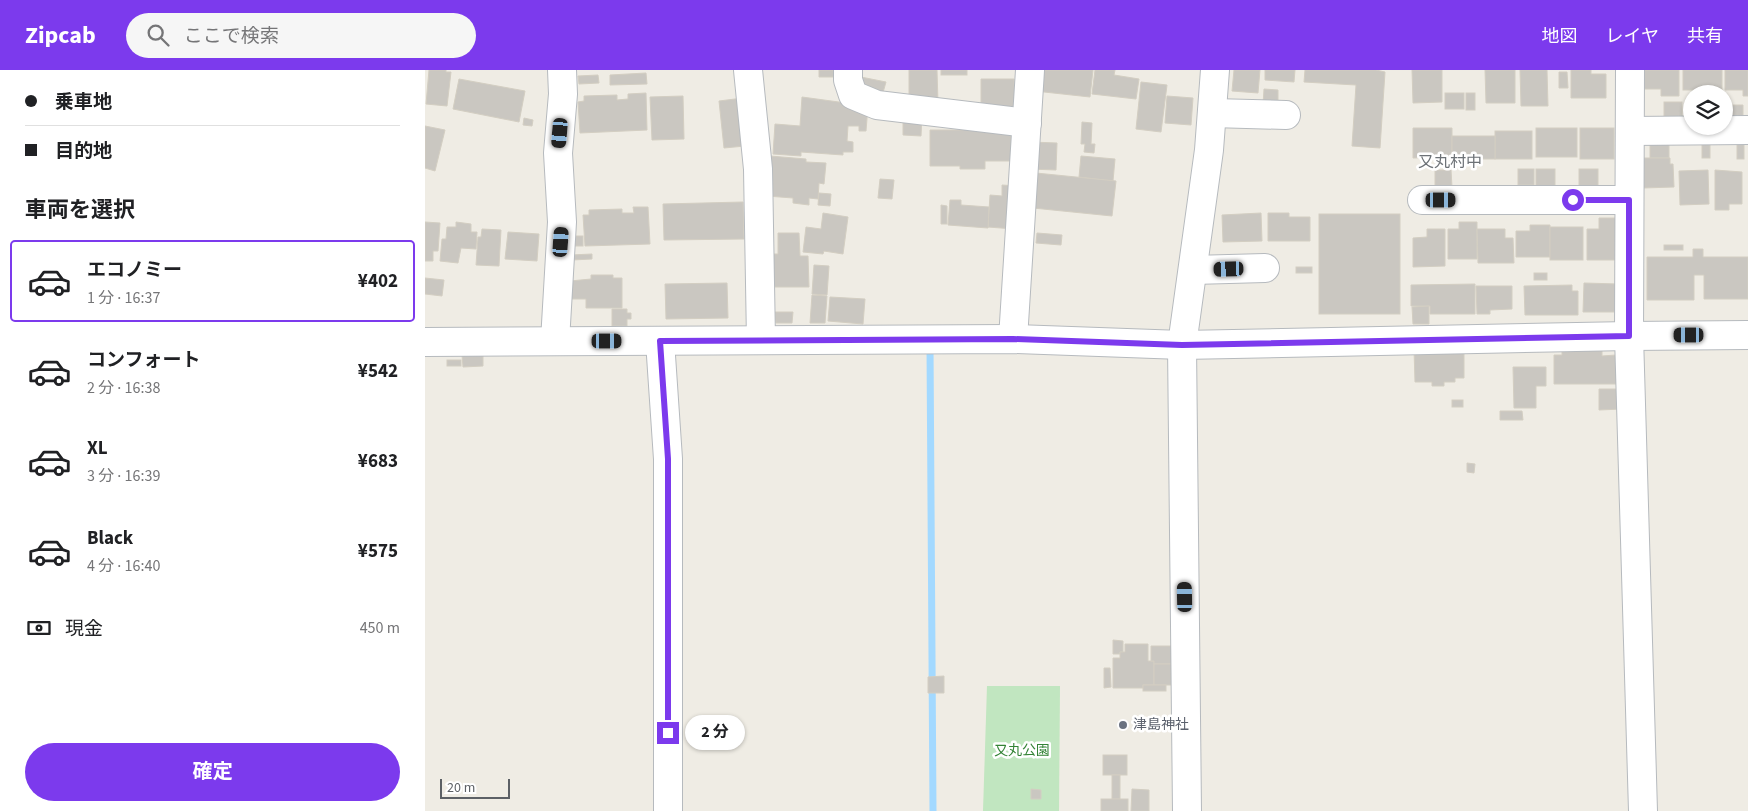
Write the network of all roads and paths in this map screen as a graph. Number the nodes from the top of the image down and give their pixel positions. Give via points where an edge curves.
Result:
1 (562, 70) edge
2 (748, 70) edge
3 (848, 70) edge
4 (1030, 70) edge
5 (1215, 70) edge
6 (1630, 70) edge
7 (1212, 113) junction
8 (1286, 115) dead end
9 (1027, 123) junction
10 (1748, 130) edge
11 (1629, 132) junction
12 (1422, 200) dead end
13 (1629, 200) junction
14 (1265, 268) dead end
15 (1193, 270) junction
16 (1748, 335) edge
17 (1629, 336) junction
18 (1013, 339) junction
19 (761, 340) junction
20 (555, 341) junction
21 (660, 341) junction
22 (425, 342) edge
23 (1182, 345) junction
24 (669, 811) edge
25 (1187, 811) edge
26 (1643, 811) edge

1 - 20 street via 558,153 562,222
2 - 19 street via 758,169
3 - 9 street via 853,95 877,105
4 - 9 street
5 - 7 street
6 - 11 street
7 - 8 street
7 - 15 street
9 - 18 street
10 - 11 street
11 - 13 street
12 - 13 street
13 - 17 street
14 - 15 street
15 - 23 street
16 - 17 street
17 - 23 street
17 - 26 street
18 - 19 street
18 - 23 street
19 - 21 street
20 - 21 street
20 - 22 street
21 - 24 street via 668,459
23 - 25 street

